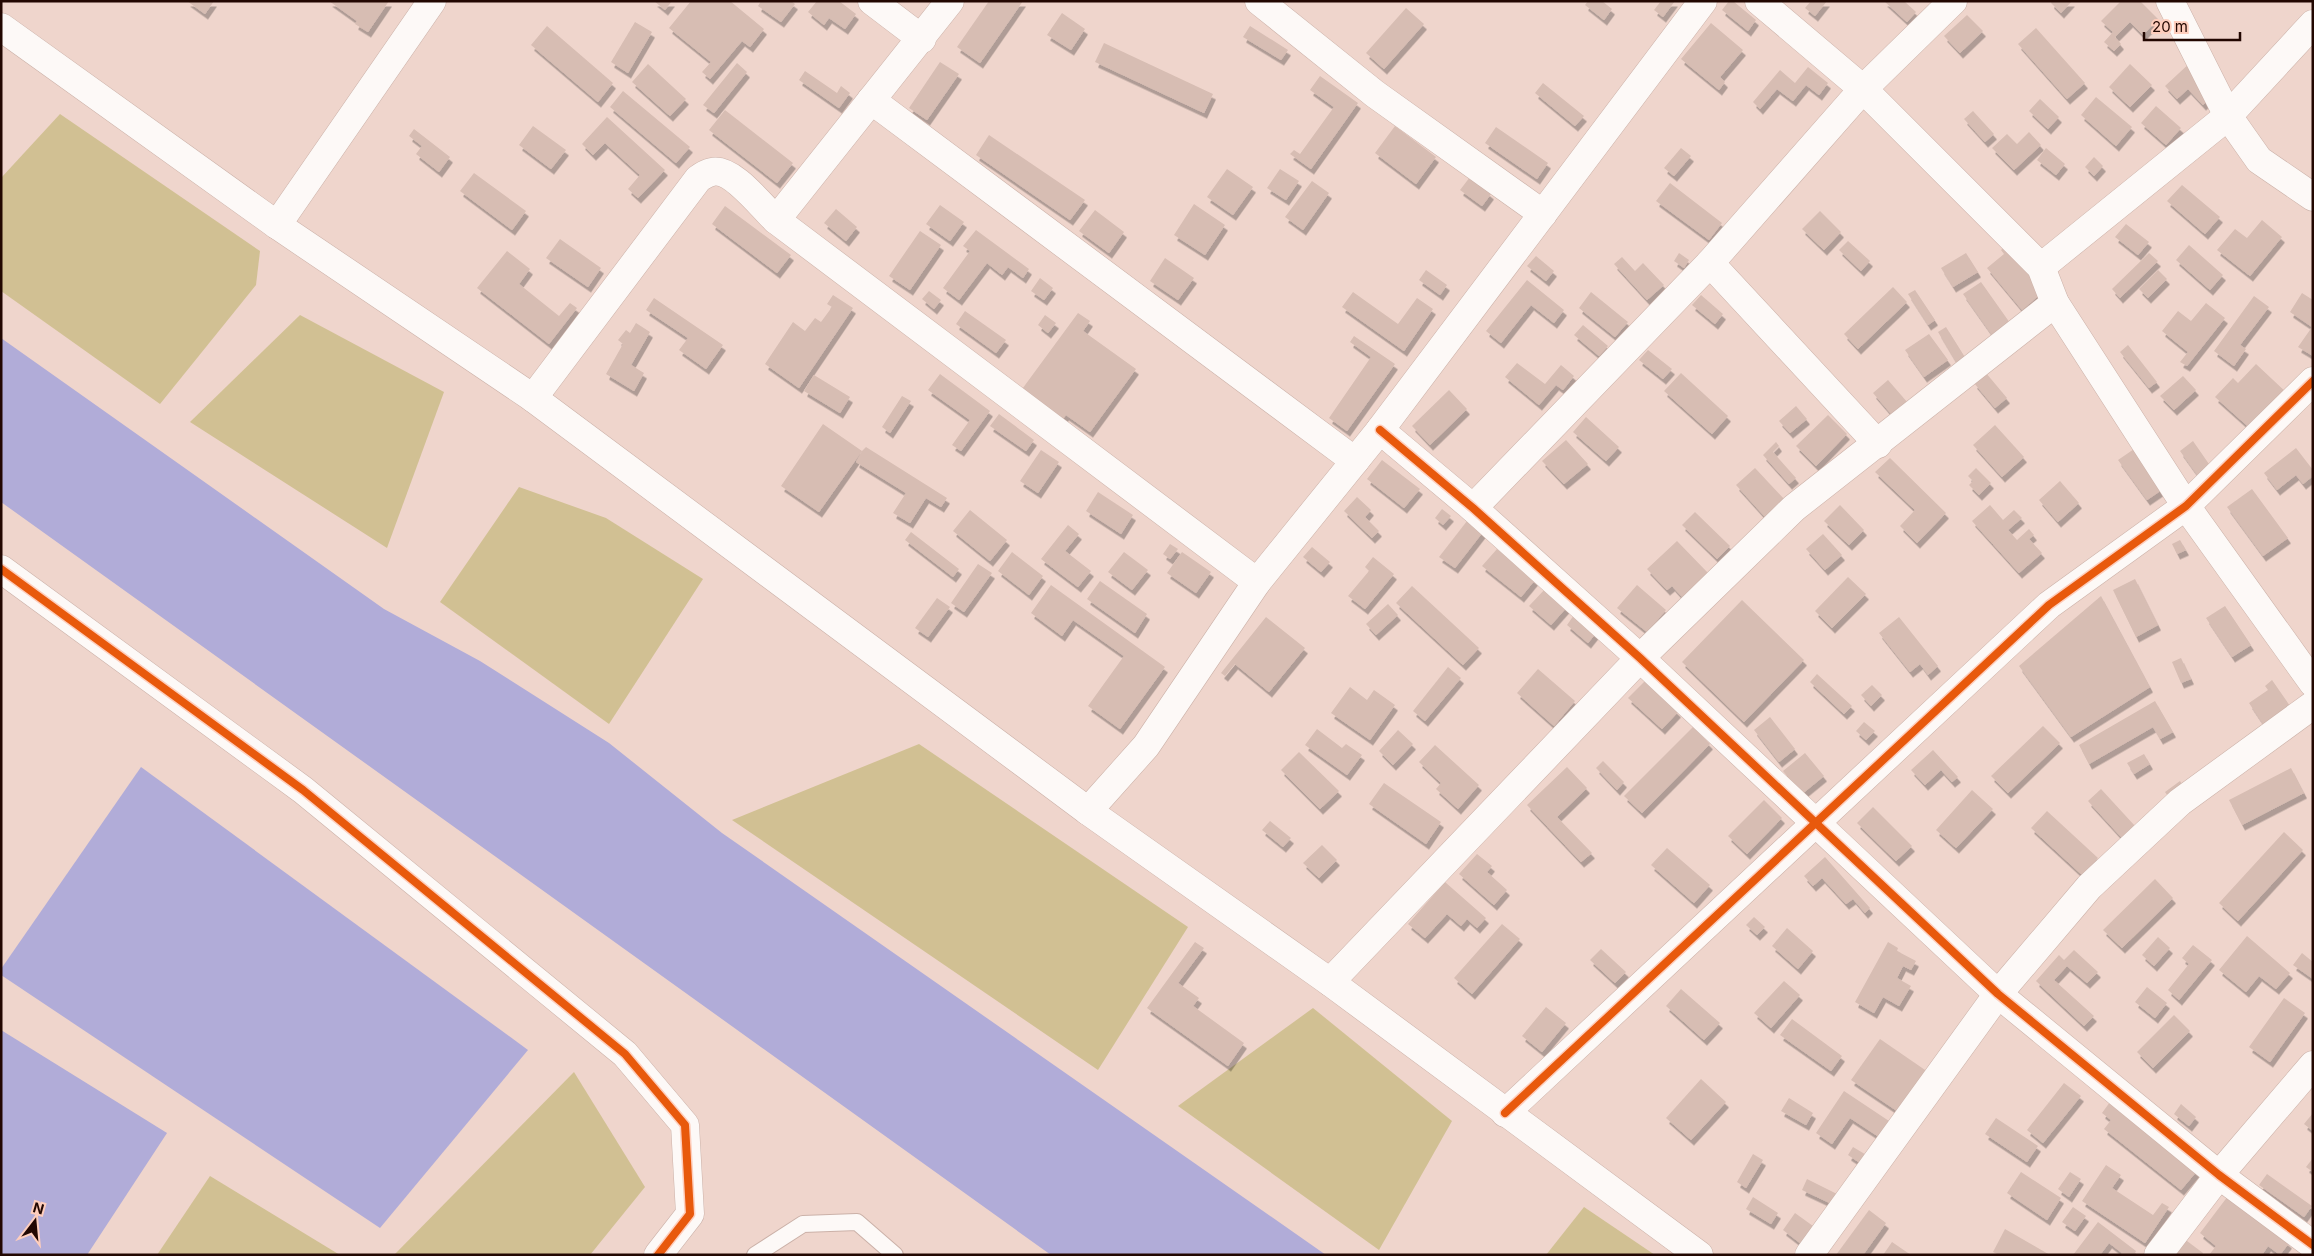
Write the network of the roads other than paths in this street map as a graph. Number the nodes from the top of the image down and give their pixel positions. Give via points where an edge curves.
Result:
1 (432, 1) edge
2 (872, 1) edge
3 (950, 1) edge
4 (1258, 1) edge
5 (1704, 1) edge
6 (1759, 1) edge
7 (1953, 1) edge
8 (2170, 1) edge
9 (2313, 24) edge
10 (1, 27) edge
11 (922, 39) junction
12 (1863, 89) junction
13 (871, 100) junction
14 (2228, 116) junction
15 (2313, 197) edge
16 (1543, 214) junction
17 (776, 220) junction
18 (277, 225) junction
19 (1710, 263) junction
20 (2041, 267) junction
21 (2055, 303) junction
22 (2313, 381) edge
23 (533, 398) junction
24 (1380, 430) junction
25 (1878, 444) junction
26 (1355, 461) junction
27 (2186, 506) junction
28 (1473, 508) junction
29 (1, 569) edge
30 (1257, 582) junction
31 (1640, 658) junction
32 (2313, 683) edge
33 (2313, 705) edge
34 (1088, 811) junction
35 (1815, 822) junction
36 (1330, 982) junction
37 (1998, 994) junction
38 (2313, 1065) edge
39 (1505, 1113) junction
40 (2219, 1176) junction
41 (2313, 1245) edge
42 (658, 1255) edge
43 (755, 1255) edge
44 (895, 1255) edge
45 (1699, 1255) edge
46 (1809, 1255) edge
47 (2158, 1255) edge

1 - 18 street
2 - 11 street
3 - 11 street
4 - 16 street via 1375,94
5 - 16 street
6 - 12 street
7 - 12 street
8 - 14 street
9 - 14 street
10 - 18 street
11 - 13 street
12 - 19 street
12 - 20 street
13 - 17 street
13 - 26 street
14 - 15 street via 2259,160
14 - 20 street
16 - 24 street
17 - 23 street via 733,177 713,171 698,179
17 - 30 street
18 - 23 street
19 - 25 street
19 - 28 street
20 - 21 street
21 - 25 street
21 - 27 street
22 - 27 street
23 - 34 street
24 - 26 street
24 - 28 street
25 - 31 street via 1794,508
26 - 30 street
27 - 32 street
27 - 35 street via 2049,605
28 - 31 street
29 - 42 street via 303,790 625,1054 685,1125 690,1214
30 - 34 street via 1146,746
31 - 35 street
31 - 36 street
33 - 37 street via 2180,802 2089,887
34 - 36 street
35 - 37 street
35 - 39 street
36 - 39 street
37 - 40 street
37 - 46 street
38 - 40 street
39 - 45 street
40 - 41 street
40 - 47 street
43 - 44 lane via 803,1224 857,1222

